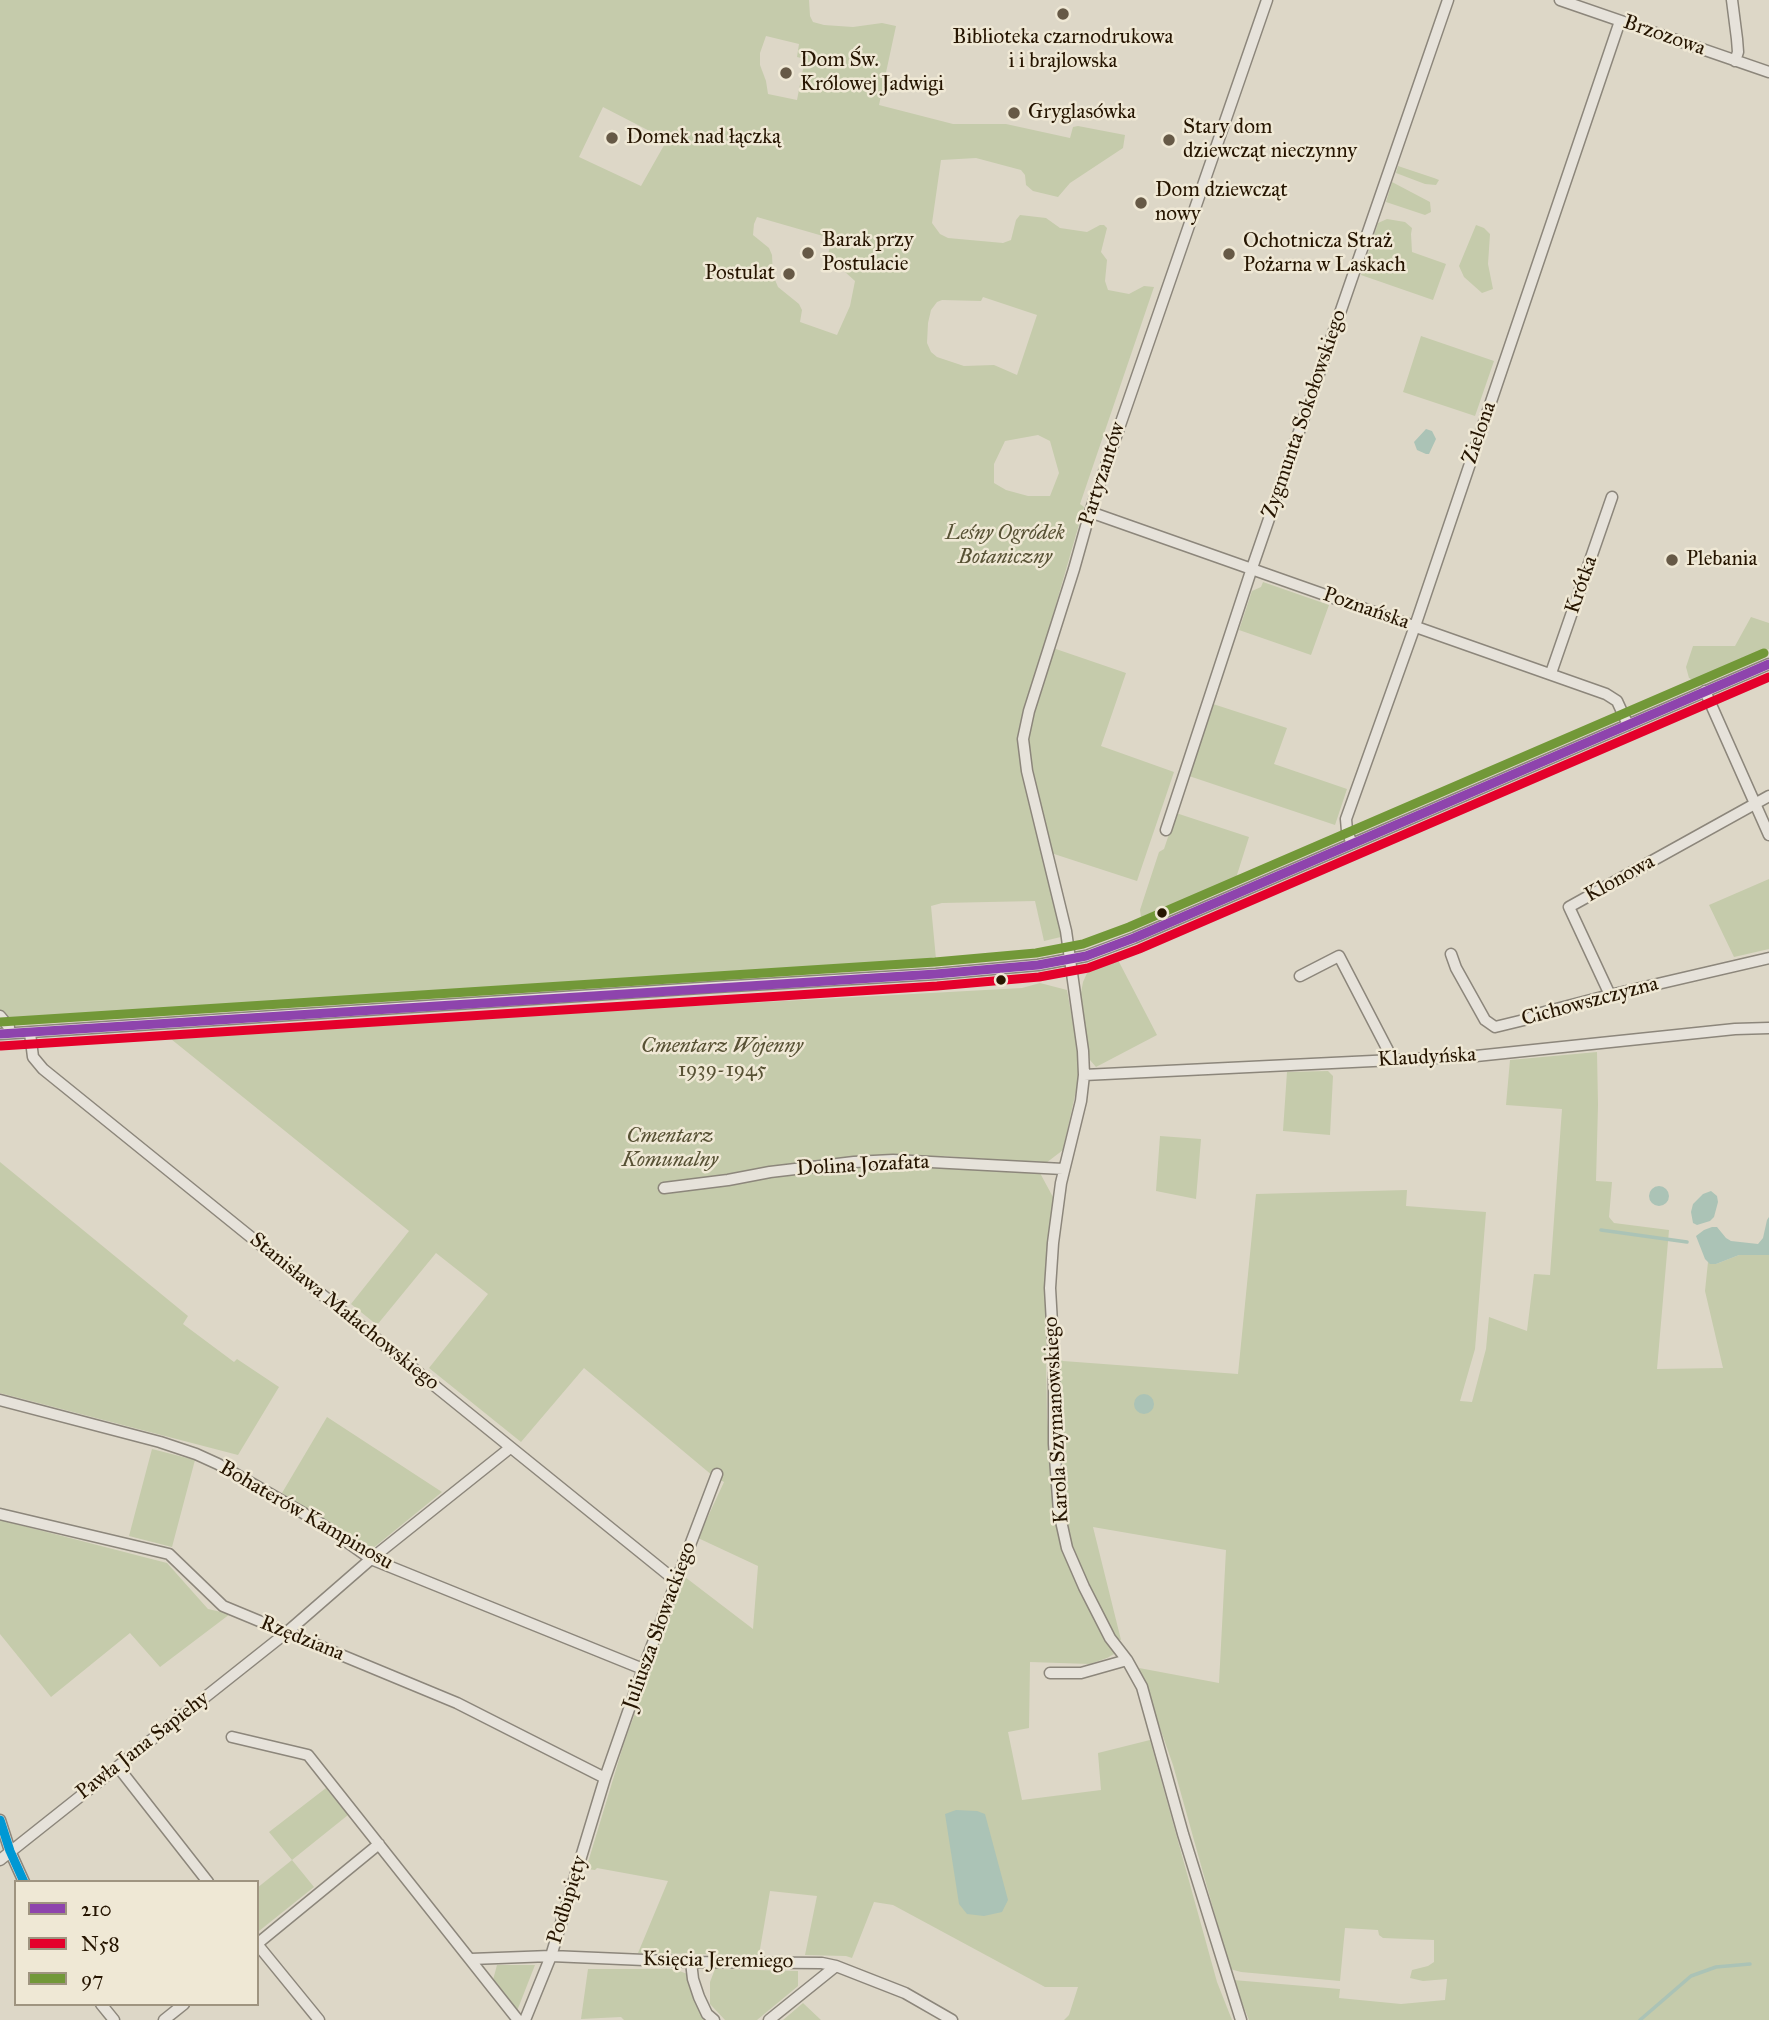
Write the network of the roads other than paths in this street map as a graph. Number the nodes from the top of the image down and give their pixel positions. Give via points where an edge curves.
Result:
1 (1267, 0) edge
2 (1448, 0) edge
3 (1560, 0) edge
4 (1732, 0) edge
5 (1620, 21) junction
6 (1735, 61) junction
7 (1769, 72) edge
8 (1612, 497) dead end
9 (1090, 512) junction
10 (1252, 568) junction
11 (1415, 626) junction
12 (1769, 664) edge
13 (1550, 673) junction
14 (1706, 691) junction
15 (1628, 724) junction
16 (1769, 796) edge
17 (1755, 804) junction
18 (1166, 830) dead end
19 (1769, 835) edge
20 (1352, 844) junction
21 (1451, 954) dead end
22 (1769, 958) edge
23 (1070, 959) junction
24 (1300, 976) dead end
25 (1610, 995) junction
26 (0, 1016) edge
27 (1769, 1028) edge
28 (4, 1031) edge
29 (30, 1033) junction
30 (1393, 1060) junction
31 (1084, 1075) junction
32 (1063, 1169) junction
33 (664, 1188) dead end
34 (0, 1401) edge
35 (510, 1447) junction
36 (717, 1474) dead end
37 (0, 1514) edge
38 (371, 1559) junction
39 (676, 1581) junction
40 (286, 1633) junction
41 (1127, 1660) junction
42 (643, 1669) junction
43 (1050, 1673) dead end
44 (232, 1737) dead end
45 (118, 1767) junction
46 (605, 1778) junction
47 (0, 1820) edge
48 (379, 1844) junction
49 (10, 1851) junction
50 (0, 1860) edge
51 (23, 1880) edge
52 (206, 1880) edge
53 (259, 1942) edge
54 (259, 1946) edge
55 (551, 1956) junction
56 (471, 1959) junction
57 (691, 1962) junction
58 (836, 1966) junction
59 (103, 2006) edge
60 (182, 2006) edge
61 (114, 2020) edge
62 (164, 2020) edge
63 (319, 2020) edge
64 (518, 2020) edge
65 (525, 2020) edge
66 (714, 2020) edge
67 (768, 2020) edge
68 (952, 2020) edge
69 (1241, 2020) edge

1 - 9 street, Partyzantów
2 - 10 street, Zygmunta Sokołowskiego
3 - 5 street, Brzozowa
4 - 6 street
5 - 6 street, Brzozowa
5 - 11 street, Zielona
6 - 7 street, Brzozowa
8 - 13 street, Krótka
9 - 10 street, Poznańska
9 - 23 street, Partyzantów via 1023,739
10 - 11 street, Poznańska
10 - 18 street, Zygmunta Sokołowskiego
11 - 13 street, Poznańska
11 - 20 street, Zielona via 1346,819
12 - 14 street
13 - 15 street, Poznańska via 1613,698
14 - 15 street
14 - 17 street
15 - 20 street
16 - 17 street
17 - 19 street
17 - 25 street, Klonowa via 1569,907
20 - 23 street via 1118,945
21 - 25 street, Cichowszczyzna via 1485,1020 1495,1027
22 - 25 street, Cichowszczyzna
23 - 29 street via 936,974
23 - 31 street, Karola Szymanowskiego
24 - 30 street via 1339,956
26 - 28 street
27 - 30 street, Klaudyńska
28 - 29 street
29 - 35 street, Stanisława Małachowskiego via 33,1056 43,1069
30 - 31 street, Klaudyńska
31 - 32 street, Karola Szymanowskiego
32 - 33 street, Dolina Jozafata via 893,1160
32 - 41 street, Karola Szymanowskiego via 1050,1288 1059,1512 1067,1548 1084,1587
34 - 38 street, Bohaterów Kampinosu via 197,1454 317,1521
35 - 38 street, Pawła Jana Sapiehy
35 - 39 street, Stanisława Małachowskiego
36 - 39 street, Juliusza Słowackiego
37 - 40 street, Rzędziana via 169,1554 222,1606
38 - 40 street, Pawła Jana Sapiehy
38 - 42 street, Bohaterów Kampinosu
39 - 42 street, Juliusza Słowackiego
40 - 45 street, Pawła Jana Sapiehy
40 - 46 street, Rzędziana via 457,1703
41 - 43 street via 1089,1671
41 - 69 street, Karola Szymanowskiego via 1142,1687
42 - 46 street, Juliusza Słowackiego
44 - 48 street via 308,1755
45 - 49 street, Pawła Jana Sapiehy
45 - 52 street
46 - 55 street, Podbipięty
47 - 49 street
48 - 53 street
48 - 56 street
49 - 50 street, Pawła Jana Sapiehy
49 - 51 street
54 - 63 street
55 - 56 street, Księcia Jeremiego
55 - 57 street, Księcia Jeremiego
55 - 65 street, Podbipięty
56 - 64 street
57 - 58 street, Księcia Jeremiego
57 - 66 street via 699,1997
58 - 67 street
58 - 68 street, Księcia Jeremiego via 905,1993
59 - 61 street
60 - 62 street

